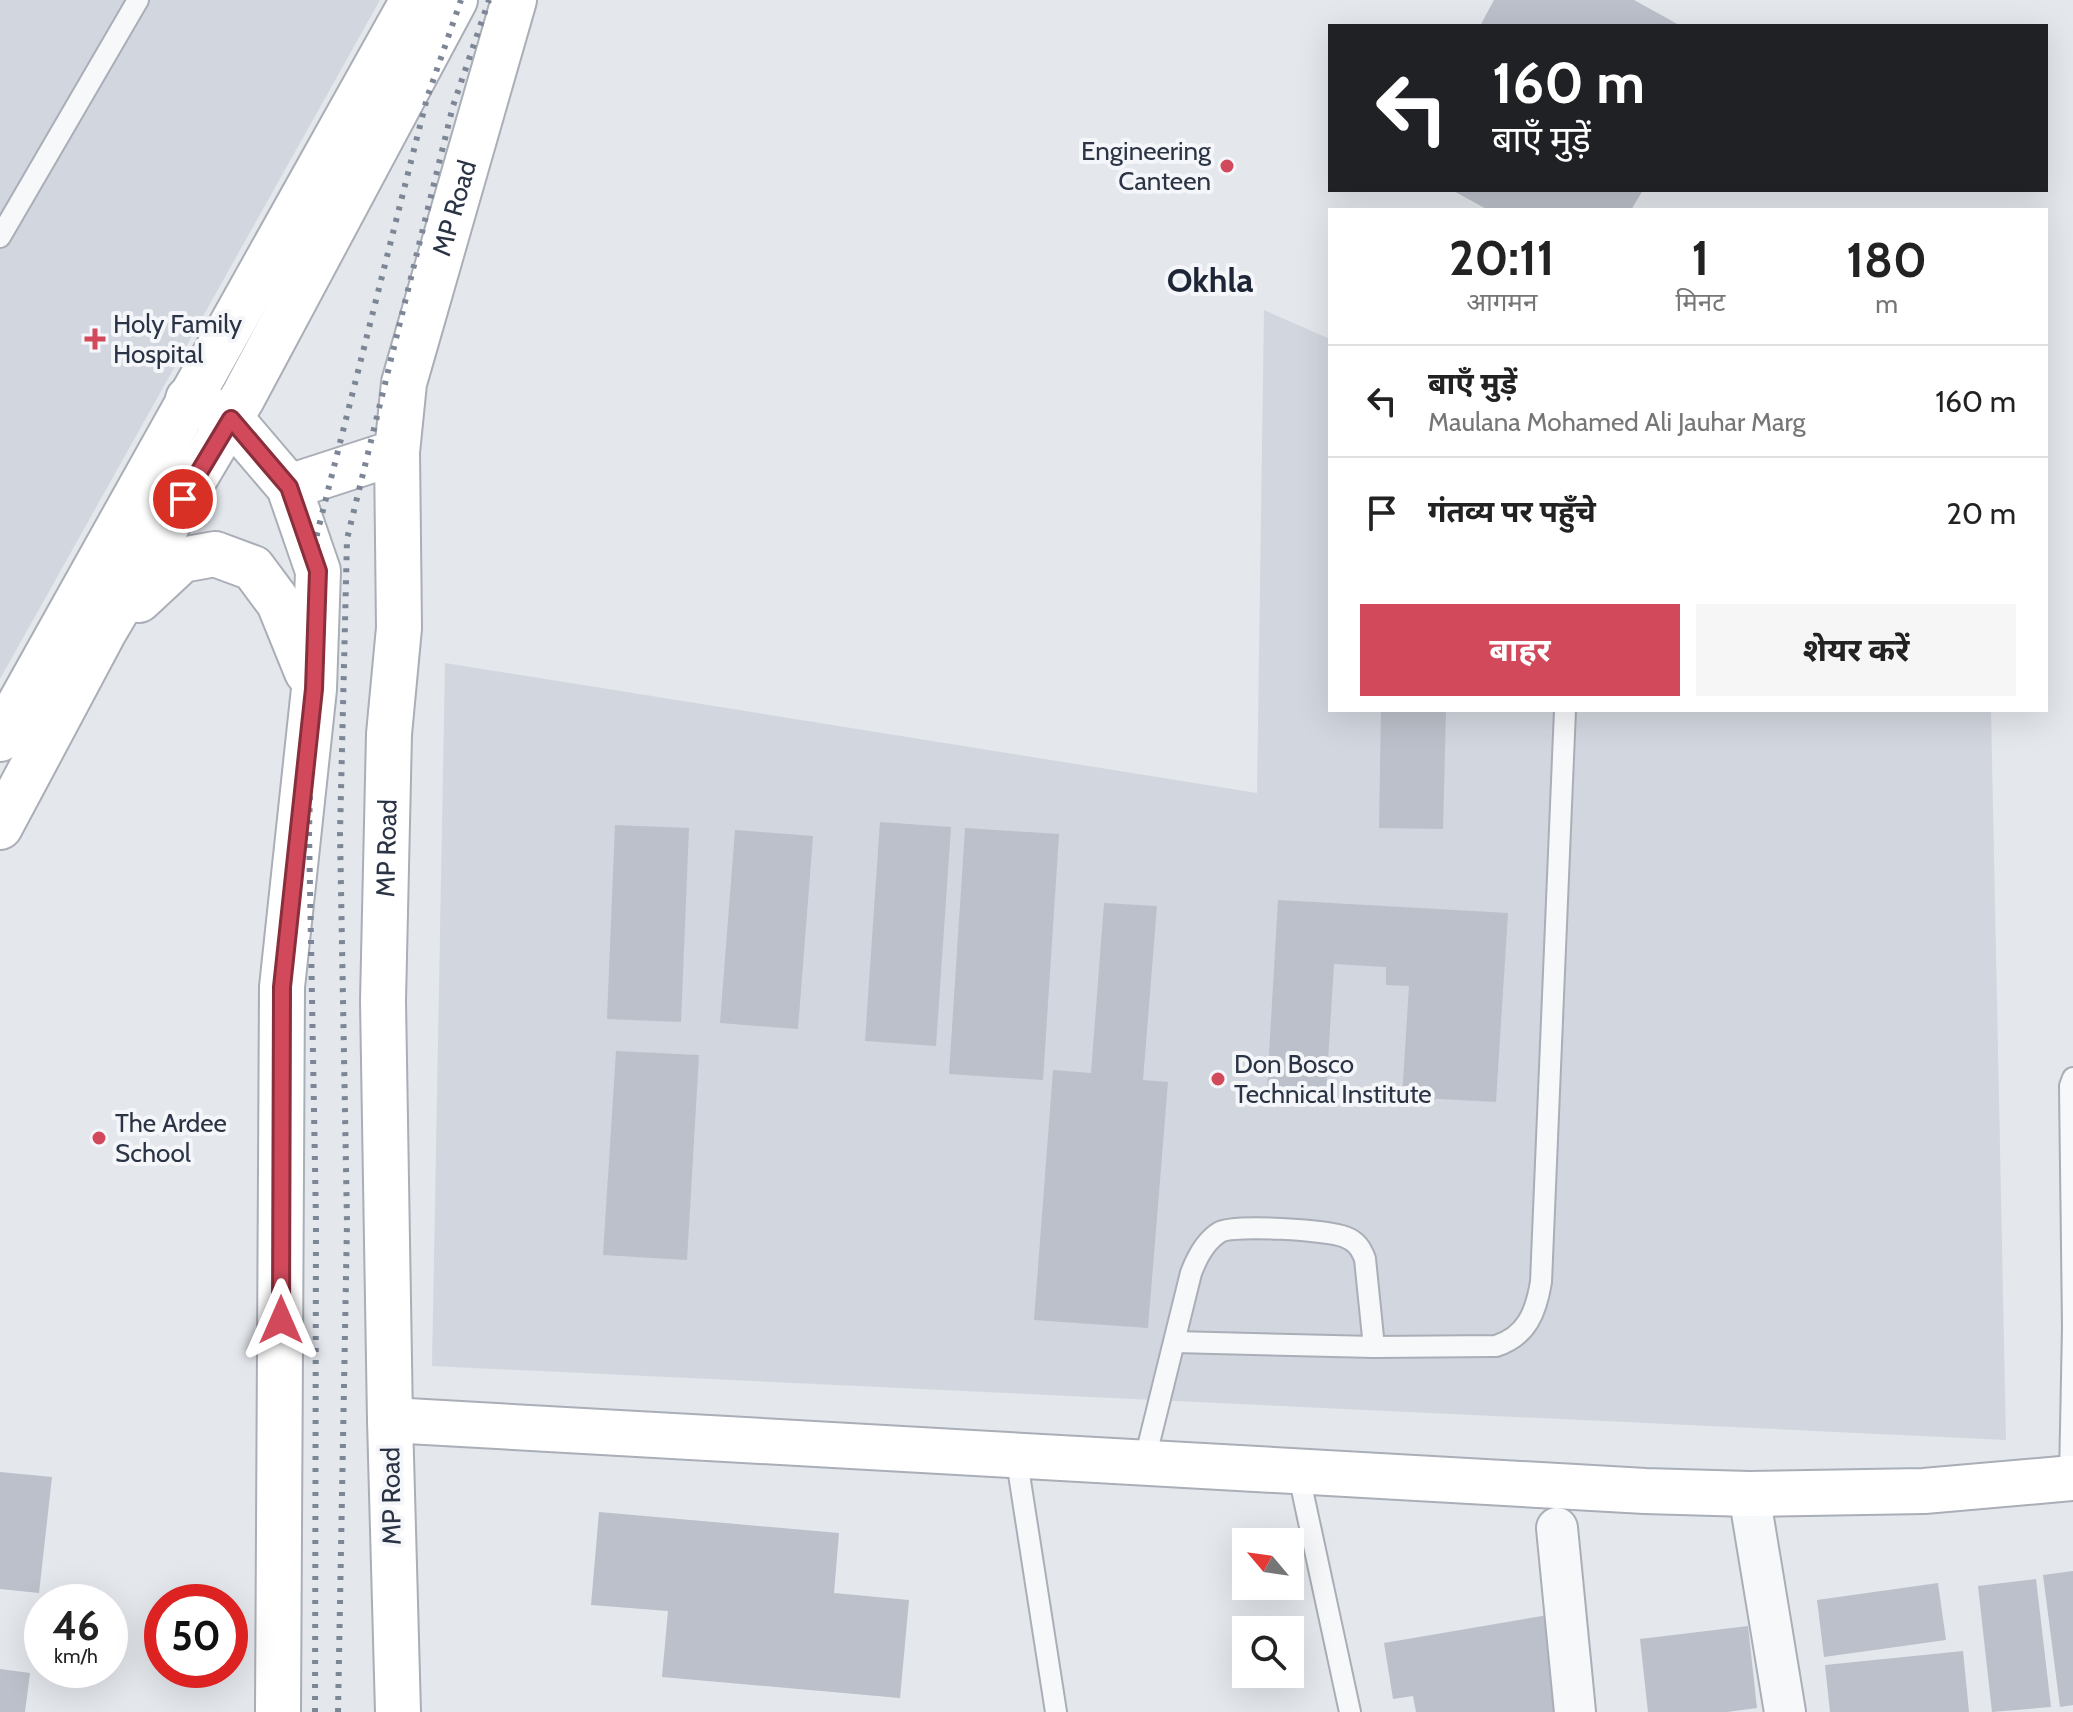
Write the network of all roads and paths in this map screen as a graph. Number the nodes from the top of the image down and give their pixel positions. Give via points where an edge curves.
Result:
1 (138, 0) edge
2 (413, 0) edge
3 (455, 0) edge
4 (514, 0) edge
5 (0, 237) edge
6 (188, 399) junction
7 (231, 419) junction
8 (397, 452) junction
9 (289, 487) junction
10 (105, 630) junction
11 (314, 689) junction
12 (1565, 712) edge
13 (2, 732) edge
14 (0, 827) edge
15 (2073, 1078) edge
16 (1175, 1342) junction
17 (1374, 1347) junction
18 (390, 1420) junction
19 (1016, 1455) junction
20 (1144, 1463) junction
21 (1298, 1471) junction
22 (2072, 1478) edge
23 (1749, 1494) junction
24 (1557, 1528) dead end
25 (278, 1712) edge
26 (398, 1712) edge
27 (1056, 1712) edge
28 (1350, 1712) edge
29 (1575, 1712) edge
30 (1785, 1712) edge

1 - 5 lane
2 - 6 main road
3 - 7 main road
4 - 8 main road, MP Road via 404,383
6 - 7 main road
6 - 13 main road
7 - 9 main road
7 - 10 main road
8 - 9 main road
8 - 18 main road, MP Road via 399,628 389,734 383,1001
9 - 11 main road via 318,571
10 - 11 main road via 182,560 215,554 253,568 279,603
10 - 14 main road
11 - 25 main road via 282,987
12 - 17 lane via 1538,1303 1523,1331 1496,1346
15 - 22 lane
16 - 17 lane
16 - 17 lane via 1200,1252 1219,1233 1237,1227 1332,1233 1360,1247
16 - 20 lane
18 - 19 main road
18 - 26 main road, MP Road
19 - 20 main road
19 - 27 lane
20 - 21 main road
21 - 23 main road
21 - 28 lane
22 - 23 main road via 1924,1491
23 - 30 street
24 - 29 street

